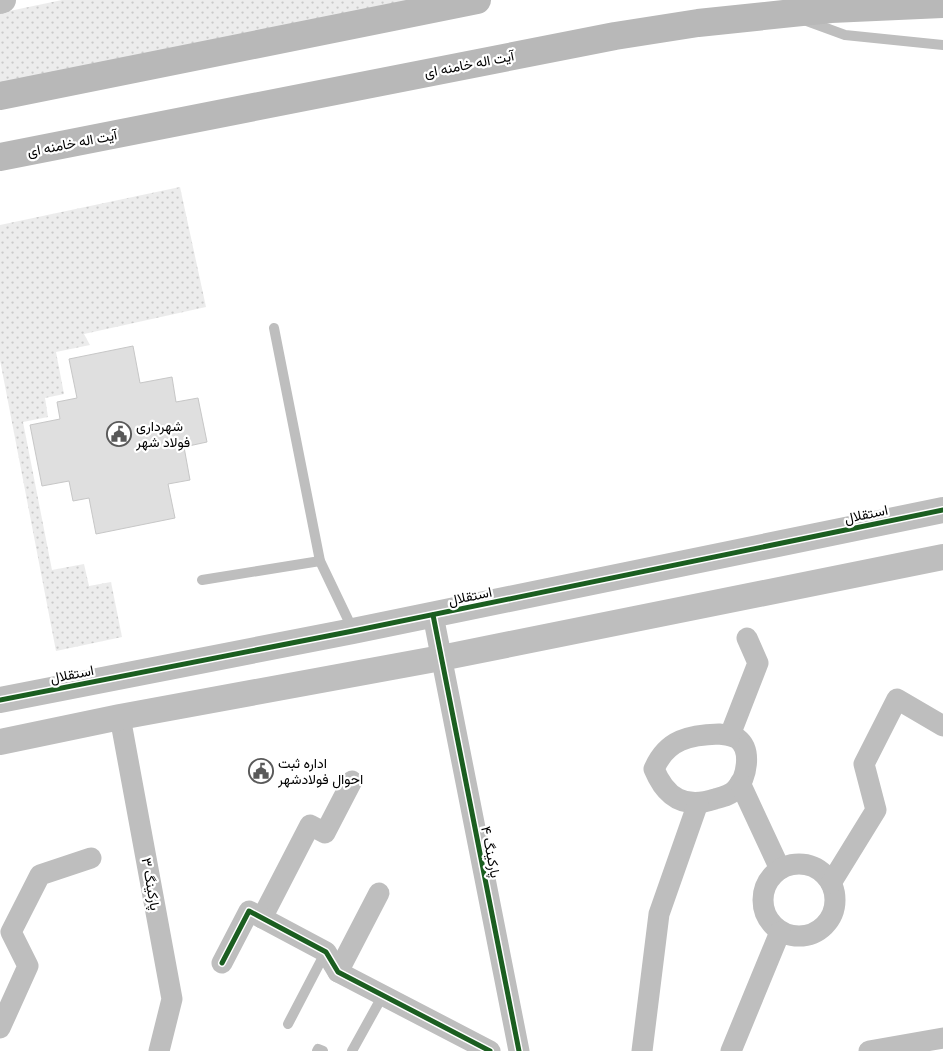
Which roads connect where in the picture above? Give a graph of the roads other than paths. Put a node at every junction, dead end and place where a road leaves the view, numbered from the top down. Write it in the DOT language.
graph roads {
  1 [pos="477,0"];
  2 [pos="943,4"];
  3 [pos="784,14"];
  4 [pos="943,45"];
  5 [pos="0,96"];
  6 [pos="0,157"];
  7 [pos="274,328"];
  8 [pos="943,510"];
  9 [pos="943,557"];
  10 [pos="320,561"];
  11 [pos="202,580"];
  12 [pos="433,615"];
  13 [pos="353,631"];
  14 [pos="747,638"];
  15 [pos="441,658"];
  16 [pos="0,700"];
  17 [pos="120,717"];
  18 [pos="943,726"];
  19 [pos="730,735"];
  20 [pos="0,742"];
  21 [pos="352,781"];
  22 [pos="740,783"];
  23 [pos="698,804"];
  24 [pos="92,858"];
  25 [pos="780,869"];
  26 [pos="831,883"];
  27 [pos="378,893"];
  28 [pos="262,918"];
  29 [pos="780,932"];
  30 [pos="326,952"];
  31 [pos="222,962"];
  32 [pos="338,972"];
  33 [pos="384,995"];
  34 [pos="288,1024"];
  35 [pos="0,1028"];
  36 [pos="942,1034"];
  37 [pos="159,1051"];
  38 [pos="317,1051"];
  39 [pos="323,1051"];
  40 [pos="352,1051"];
  41 [pos="490,1051"];
  42 [pos="519,1051"];
  43 [pos="642,1051"];
  44 [pos="731,1051"];
  45 [pos="869,1051"];
  1 -- 5 [label="main road"];
  2 -- 3 [label="main road, آیت اله خامنه ای"];
  3 -- 4 [label="lane"];
  3 -- 6 [label="main road, آیت اله خامنه ای"];
  7 -- 10 [label="lane"];
  8 -- 12 [label="street, استقلال"];
  9 -- 15 [label="street"];
  10 -- 11 [label="lane"];
  10 -- 13 [label="lane"];
  12 -- 13 [label="street, استقلال"];
  12 -- 15 [label="street, پارکینگ ۴"];
  13 -- 16 [label="street, استقلال"];
  14 -- 19 [label="street"];
  15 -- 17 [label="street"];
  15 -- 42 [label="street, پارکینگ ۴"];
  17 -- 20 [label="street"];
  17 -- 37 [label="street, پارکینگ ۳"];
  18 -- 26 [label="street"];
  19 -- 22 [label="street"];
  19 -- 23 [label="street"];
  21 -- 28 [label="street"];
  22 -- 23 [label="street"];
  22 -- 25 [label="street"];
  23 -- 43 [label="street"];
  24 -- 35 [label="street"];
  25 -- 26 [label="street"];
  25 -- 29 [label="street"];
  26 -- 29 [label="street"];
  27 -- 32 [label="street"];
  28 -- 30 [label="street"];
  28 -- 31 [label="street"];
  29 -- 44 [label="street"];
  30 -- 32 [label="street"];
  30 -- 34 [label="lane"];
  32 -- 33 [label="street"];
  33 -- 40 [label="lane"];
  33 -- 41 [label="street"];
  36 -- 45 [label="street"];
  38 -- 39 [label="lane"];
}
